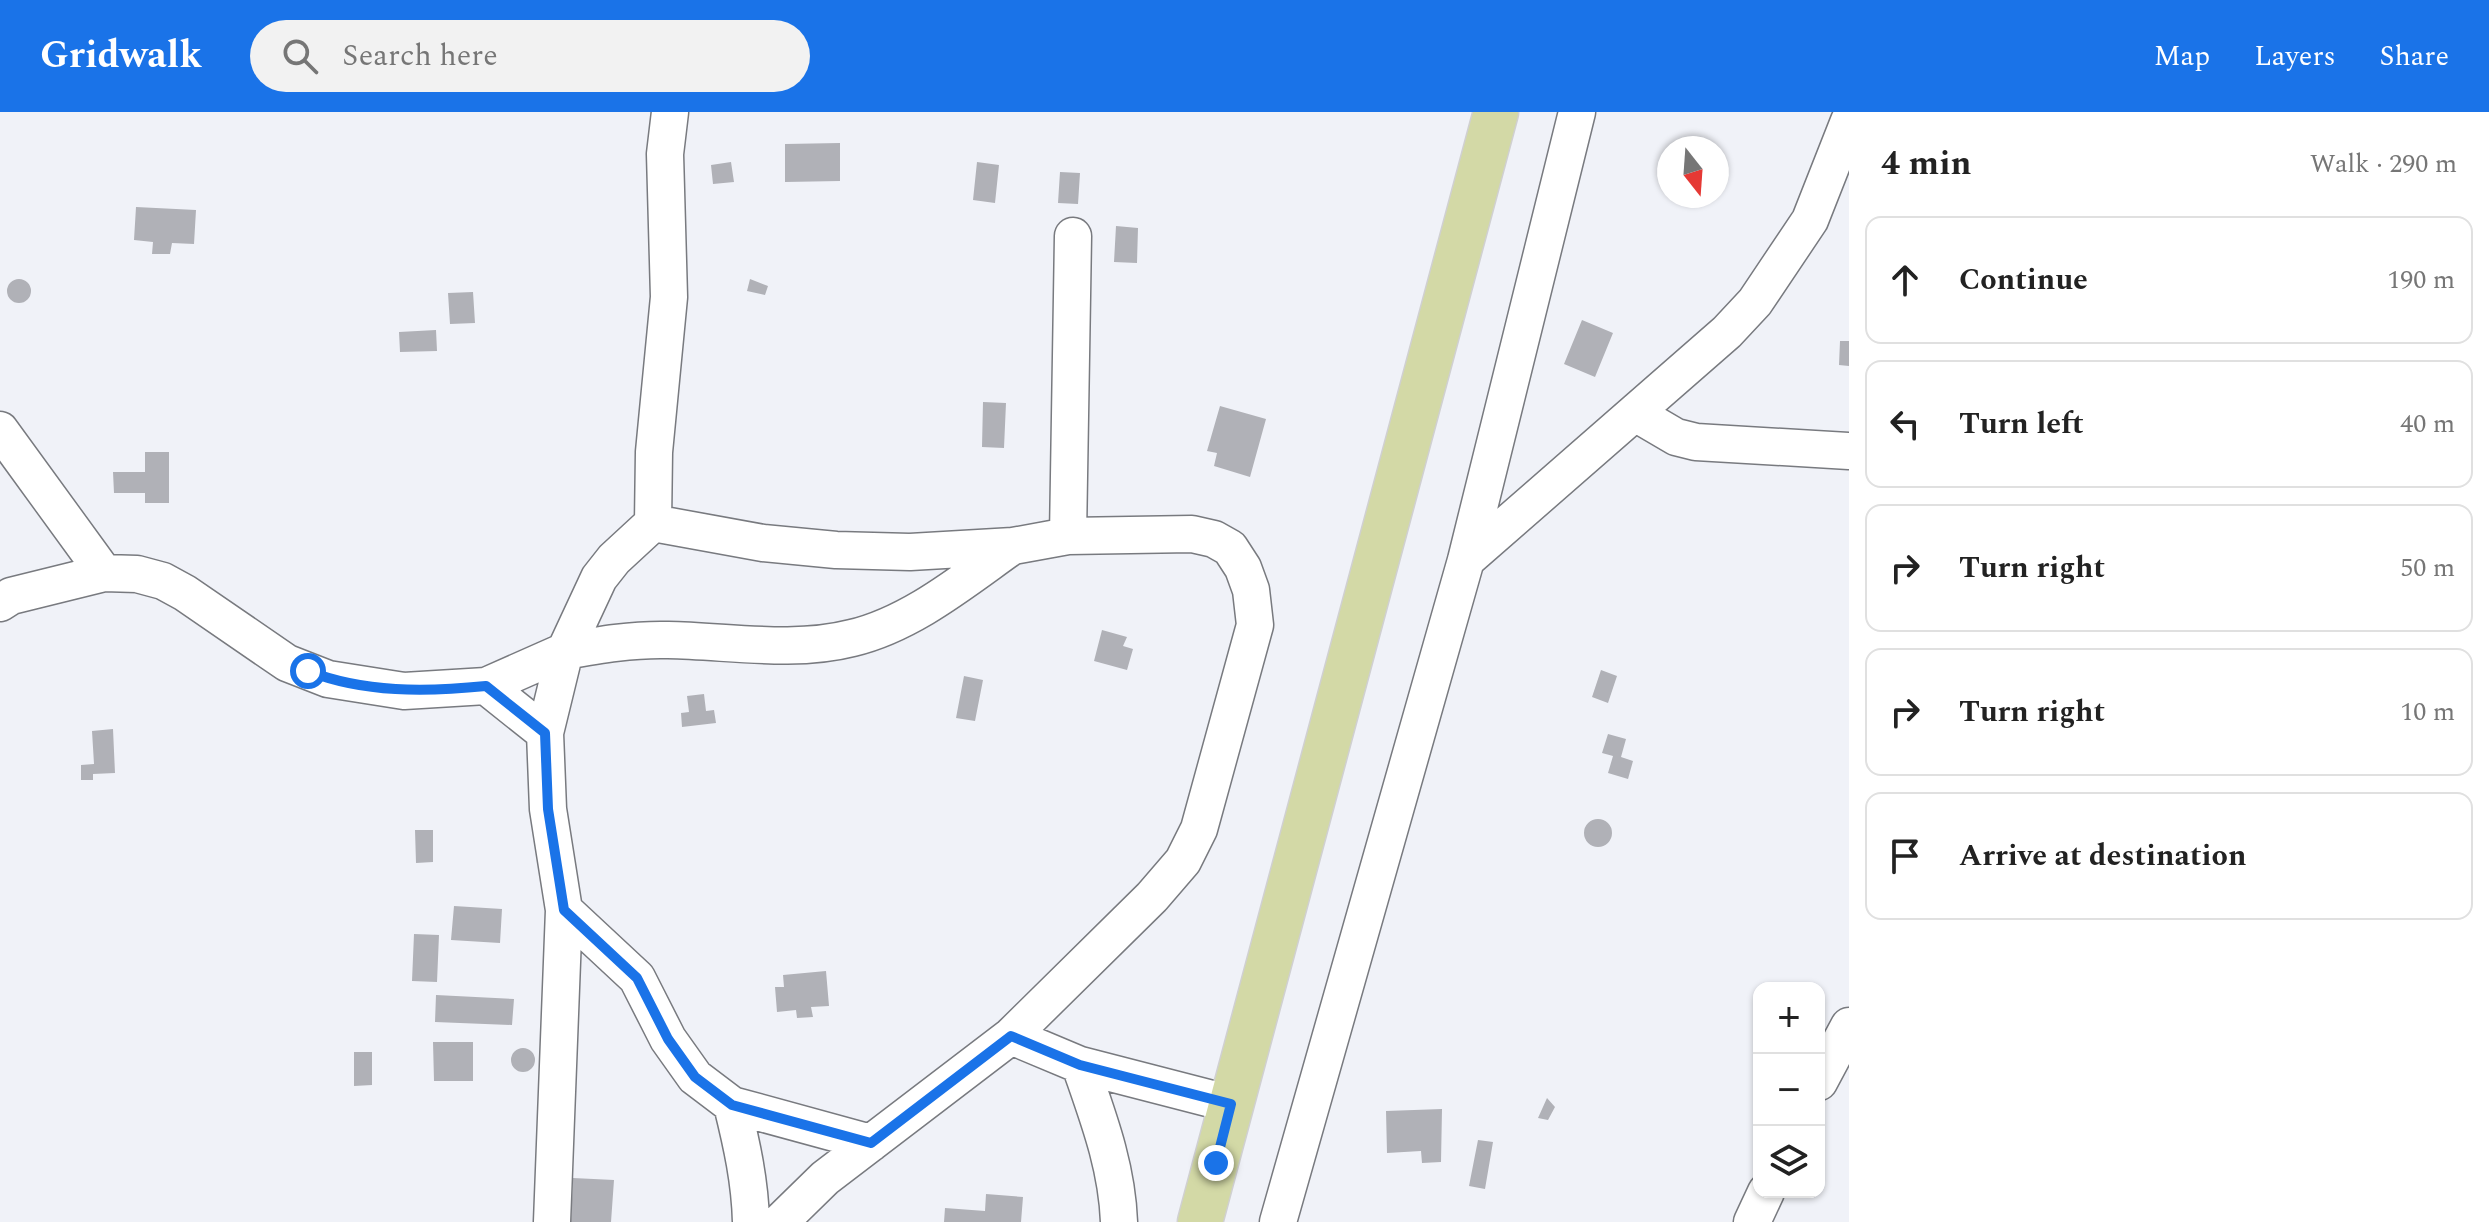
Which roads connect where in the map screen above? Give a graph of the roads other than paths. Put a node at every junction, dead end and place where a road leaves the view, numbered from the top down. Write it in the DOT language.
graph roads {
  1 [pos="670,112"];
  2 [pos="1496,112"];
  3 [pos="1577,112"];
  4 [pos="1849,121"];
  5 [pos="1073,236"];
  6 [pos="1635,413"];
  7 [pos="0,430"];
  8 [pos="1849,451"];
  9 [pos="653,523"];
  10 [pos="1068,536"];
  11 [pos="1013,546"];
  12 [pos="1466,560"];
  13 [pos="104,573"];
  14 [pos="0,603"];
  15 [pos="565,651"];
  16 [pos="486,686"];
  17 [pos="545,733"];
  18 [pos="564,910"];
  19 [pos="1849,1026"];
  20 [pos="1011,1036"];
  21 [pos="1080,1065"];
  22 [pos="1825,1071"];
  23 [pos="1231,1104"];
  24 [pos="732,1105"];
  25 [pos="871,1143"];
  26 [pos="1763,1198"];
  27 [pos="552,1222"];
  28 [pos="751,1222"];
  29 [pos="780,1222"];
  30 [pos="1119,1222"];
  31 [pos="1200,1222"];
  32 [pos="1278,1222"];
  33 [pos="1752,1222"];
  1 -- 9 [label="street"];
  2 -- 23 [label="main road"];
  3 -- 12 [label="street"];
  4 -- 6 [label="street"];
  5 -- 10 [label="street"];
  6 -- 8 [label="street"];
  6 -- 12 [label="street"];
  7 -- 13 [label="street"];
  9 -- 11 [label="street"];
  9 -- 15 [label="street"];
  10 -- 11 [label="street"];
  10 -- 20 [label="street"];
  11 -- 15 [label="street"];
  12 -- 32 [label="street"];
  13 -- 14 [label="street"];
  13 -- 16 [label="street"];
  15 -- 16 [label="street"];
  15 -- 17 [label="street"];
  16 -- 17 [label="street"];
  17 -- 18 [label="street"];
  18 -- 24 [label="street"];
  18 -- 27 [label="street"];
  19 -- 22 [label="street"];
  20 -- 21 [label="street"];
  20 -- 25 [label="street"];
  21 -- 23 [label="street"];
  21 -- 30 [label="street"];
  23 -- 31 [label="main road"];
  24 -- 25 [label="street"];
  24 -- 28 [label="street"];
  25 -- 29 [label="street"];
  26 -- 33 [label="street"];
}
